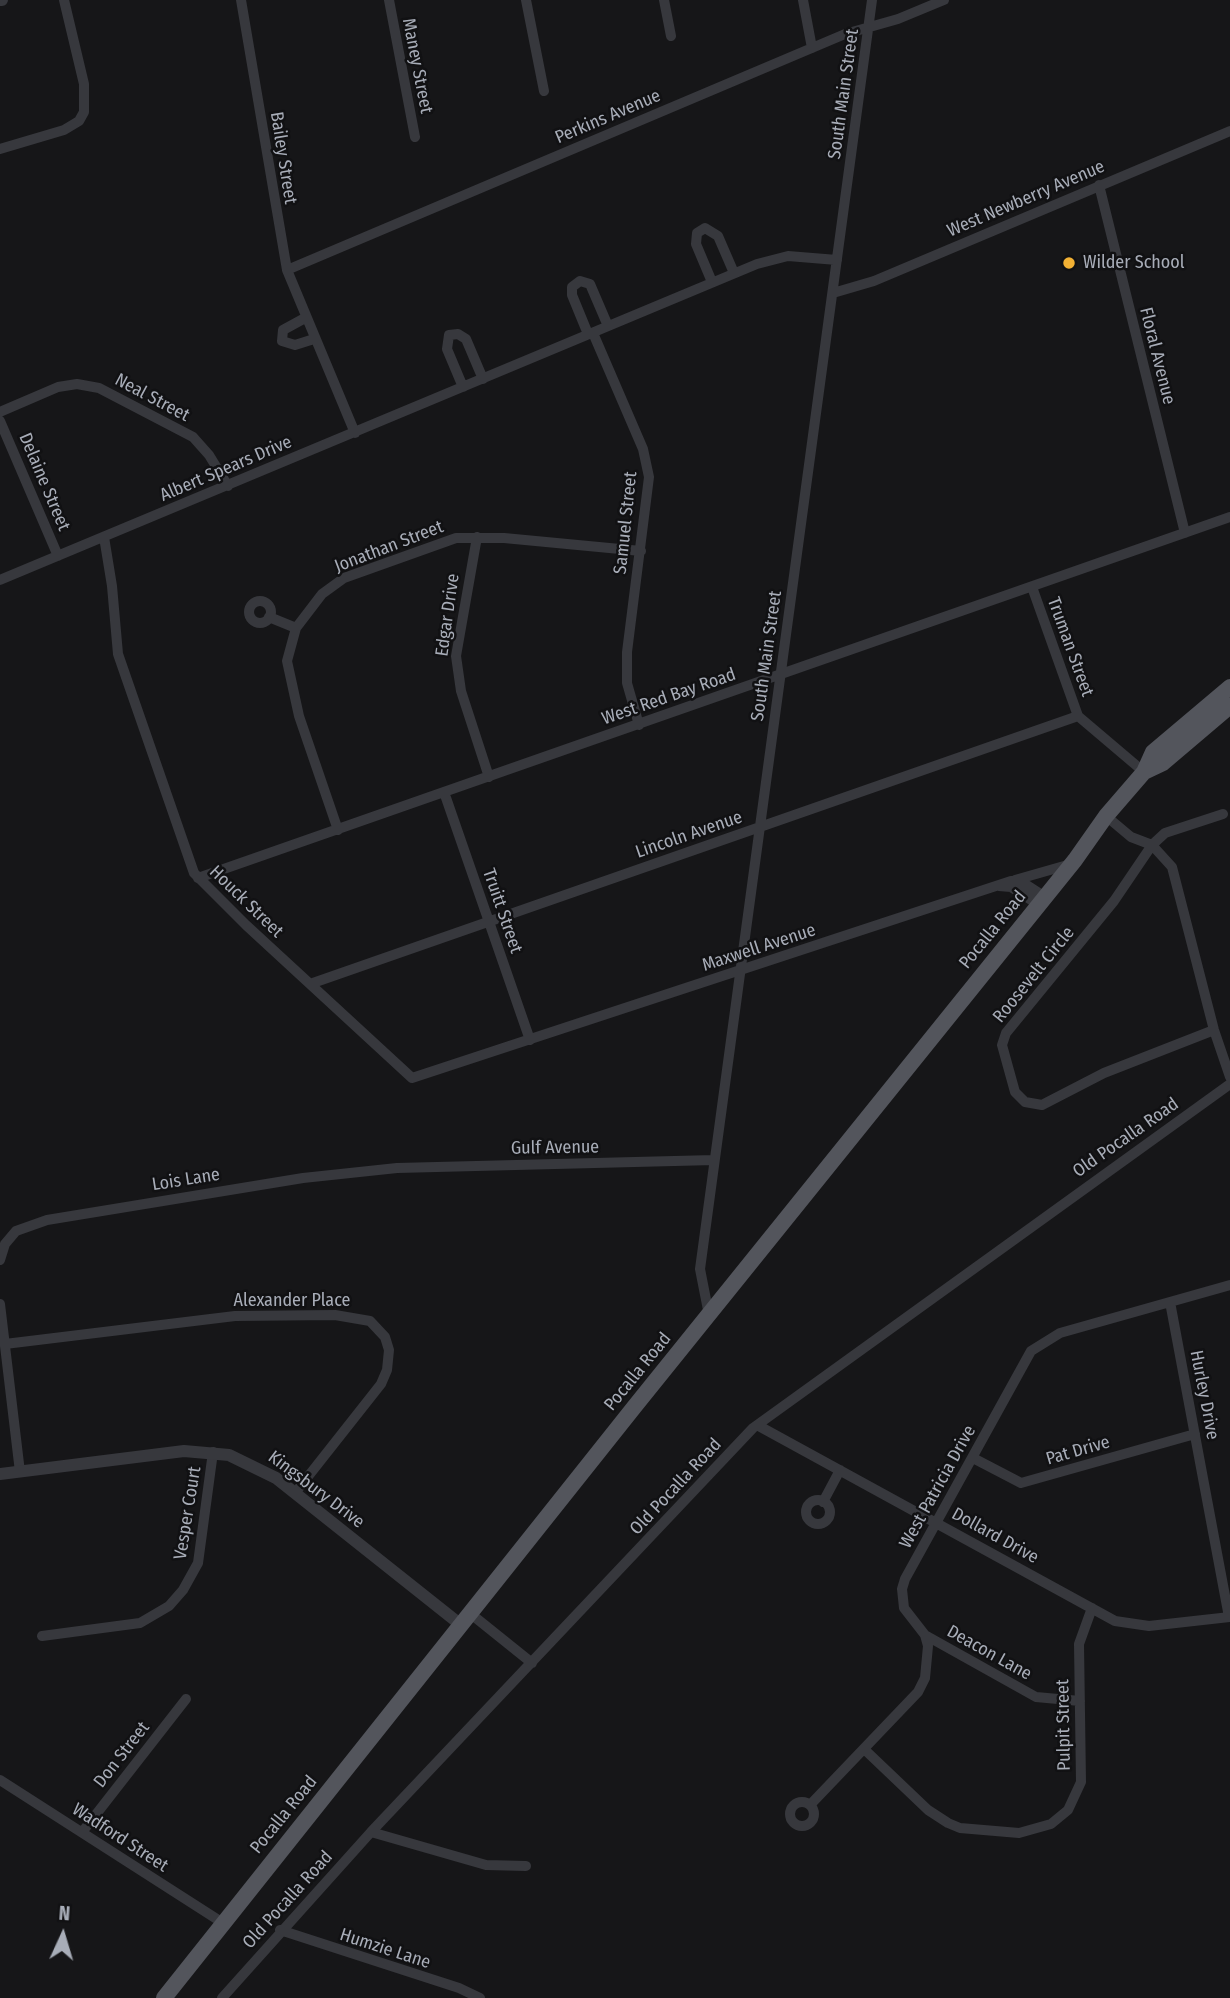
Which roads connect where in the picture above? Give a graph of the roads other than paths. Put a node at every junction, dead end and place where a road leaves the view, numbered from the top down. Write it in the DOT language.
graph roads {
  1 [pos="64,0"];
  2 [pos="241,0"];
  3 [pos="389,0"];
  4 [pos="526,0"];
  5 [pos="664,0"];
  6 [pos="803,0"];
  7 [pos="872,0"];
  8 [pos="944,0"];
  9 [pos="869,27"];
  10 [pos="671,36"];
  11 [pos="812,48"];
  12 [pos="544,91"];
  13 [pos="1230,131"];
  14 [pos="415,138"];
  15 [pos="0,149"];
  16 [pos="1100,185"];
  17 [pos="837,260"];
  18 [pos="287,270"];
  19 [pos="734,273"];
  20 [pos="712,282"];
  21 [pos="833,293"];
  22 [pos="305,318"];
  23 [pos="608,326"];
  24 [pos="591,334"];
  25 [pos="314,339"];
  26 [pos="483,379"];
  27 [pos="463,387"];
  28 [pos="0,412"];
  29 [pos="0,421"];
  30 [pos="355,433"];
  31 [pos="228,486"];
  32 [pos="1230,517"];
  33 [pos="1185,533"];
  34 [pos="104,537"];
  35 [pos="477,537"];
  36 [pos="641,551"];
  37 [pos="58,556"];
  38 [pos="0,580"];
  39 [pos="1032,587"];
  40 [pos="269,617"];
  41 [pos="296,628"];
  42 [pos="780,676"];
  43 [pos="1230,687"];
  44 [pos="1230,706"];
  45 [pos="1078,716"];
  46 [pos="639,725"];
  47 [pos="1144,772"];
  48 [pos="489,776"];
  49 [pos="444,792"];
  50 [pos="1223,814"];
  51 [pos="1106,816"];
  52 [pos="760,827"];
  53 [pos="338,830"];
  54 [pos="1152,845"];
  55 [pos="1072,864"];
  56 [pos="198,878"];
  57 [pos="1011,881"];
  58 [pos="999,886"];
  59 [pos="1042,901"];
  60 [pos="489,921"];
  61 [pos="740,971"];
  62 [pos="310,984"];
  63 [pos="1214,1030"];
  64 [pos="530,1040"];
  65 [pos="1230,1077"];
  66 [pos="1230,1084"];
  67 [pos="714,1160"];
  68 [pos="397,1168"];
  69 [pos="0,1260"];
  70 [pos="1230,1284"];
  71 [pos="1170,1302"];
  72 [pos="0,1304"];
  73 [pos="709,1316"];
  74 [pos="5,1344"];
  75 [pos="757,1425"];
  76 [pos="1195,1434"];
  77 [pos="214,1452"];
  78 [pos="972,1458"];
  79 [pos="840,1470"];
  80 [pos="20,1472"];
  81 [pos="0,1474"];
  82 [pos="295,1493"];
  83 [pos="823,1502"];
  84 [pos="937,1523"];
  85 [pos="1092,1608"];
  86 [pos="1229,1617"];
  87 [pos="466,1619"];
  88 [pos="925,1635"];
  89 [pos="42,1636"];
  90 [pos="532,1663"];
  91 [pos="186,1699"];
  92 [pos="1080,1701"];
  93 [pos="864,1749"];
  94 [pos="0,1780"];
  95 [pos="810,1805"];
  96 [pos="82,1831"];
  97 [pos="372,1832"];
  98 [pos="526,1866"];
  99 [pos="223,1923"];
  100 [pos="281,1930"];
  101 [pos="163,1998"];
  102 [pos="222,1998"];
  103 [pos="480,1998"];
  1 -- 15 [label="street"];
  2 -- 18 [label="street, Bailey Street"];
  3 -- 14 [label="street, Maney Street"];
  4 -- 12 [label="street"];
  5 -- 10 [label="street"];
  6 -- 11 [label="street"];
  7 -- 9 [label="street, South Main Street"];
  8 -- 9 [label="street, Perkins Avenue"];
  9 -- 11 [label="street, Perkins Avenue"];
  9 -- 17 [label="street, South Main Street"];
  11 -- 18 [label="street, Perkins Avenue"];
  13 -- 16 [label="street, West Newberry Avenue"];
  16 -- 21 [label="street, West Newberry Avenue"];
  16 -- 33 [label="street, Floral Avenue"];
  17 -- 19 [label="street, Albert Spears Drive"];
  17 -- 21 [label="street, South Main Street"];
  18 -- 22 [label="street, Bailey Street"];
  19 -- 20 [label="street, Albert Spears Drive"];
  19 -- 20 [label="street"];
  20 -- 23 [label="street, Albert Spears Drive"];
  21 -- 42 [label="street, South Main Street"];
  22 -- 25 [label="street, Bailey Street"];
  22 -- 25 [label="street"];
  23 -- 24 [label="street, Albert Spears Drive"];
  23 -- 24 [label="street"];
  24 -- 26 [label="street, Albert Spears Drive"];
  24 -- 36 [label="street, Samuel Street"];
  25 -- 30 [label="street, Bailey Street"];
  26 -- 27 [label="street, Albert Spears Drive"];
  26 -- 27 [label="street"];
  27 -- 30 [label="street, Albert Spears Drive"];
  28 -- 31 [label="street, Neal Street"];
  29 -- 37 [label="street, Delaine Street"];
  30 -- 31 [label="street, Albert Spears Drive"];
  31 -- 34 [label="street, Albert Spears Drive"];
  32 -- 33 [label="street, West Red Bay Road"];
  33 -- 39 [label="street, West Red Bay Road"];
  34 -- 37 [label="street, Albert Spears Drive"];
  34 -- 56 [label="street, Houck Street"];
  35 -- 36 [label="street, Jonathan Street"];
  35 -- 41 [label="street, Jonathan Street"];
  35 -- 48 [label="street, Edgar Drive"];
  36 -- 46 [label="street, Samuel Street"];
  37 -- 38 [label="street, Albert Spears Drive"];
  39 -- 42 [label="street, West Red Bay Road"];
  39 -- 45 [label="street, Truman Street"];
  40 -- 41 [label="street"];
  41 -- 53 [label="street, Jonathan Street"];
  42 -- 46 [label="street, West Red Bay Road"];
  42 -- 52 [label="street, South Main Street"];
  43 -- 47 [label="main road, Pocalla Road"];
  44 -- 47 [label="main road, Pocalla Road"];
  45 -- 47 [label="street, Truman Street"];
  45 -- 52 [label="street, Lincoln Avenue"];
  46 -- 48 [label="street, West Red Bay Road"];
  47 -- 51 [label="main road, Pocalla Road"];
  48 -- 49 [label="street, West Red Bay Road"];
  49 -- 53 [label="street, West Red Bay Road"];
  49 -- 60 [label="street, Truitt Street"];
  50 -- 54 [label="street"];
  51 -- 54 [label="street"];
  51 -- 55 [label="main road, Pocalla Road"];
  52 -- 60 [label="street, Lincoln Avenue"];
  52 -- 61 [label="street, South Main Street"];
  53 -- 56 [label="street, West Red Bay Road"];
  54 -- 63 [label="street"];
  54 -- 63 [label="street, Roosevelt Circle"];
  55 -- 57 [label="street, Maxwell Avenue"];
  55 -- 59 [label="main road, Pocalla Road"];
  56 -- 62 [label="street, Houck Street"];
  57 -- 58 [label="street, Maxwell Avenue"];
  57 -- 59 [label="street"];
  58 -- 59 [label="street"];
  58 -- 61 [label="street, Maxwell Avenue"];
  59 -- 73 [label="main road, Pocalla Road"];
  60 -- 62 [label="street, Lincoln Avenue"];
  60 -- 64 [label="street, Truitt Street"];
  61 -- 64 [label="street, Maxwell Avenue"];
  61 -- 67 [label="street, South Main Street"];
  62 -- 64 [label="street, Houck Street"];
  63 -- 65 [label="street"];
  66 -- 75 [label="street, Old Pocalla Road"];
  67 -- 68 [label="street, Gulf Avenue"];
  67 -- 73 [label="street, South Main Street"];
  68 -- 69 [label="street, Lois Lane"];
  70 -- 71 [label="street, West Patricia Drive"];
  71 -- 76 [label="street, Hurley Drive"];
  71 -- 78 [label="street, West Patricia Drive"];
  72 -- 74 [label="street"];
  73 -- 87 [label="main road, Pocalla Road"];
  74 -- 80 [label="street"];
  74 -- 82 [label="street, Alexander Place"];
  75 -- 79 [label="street, Dollard Drive"];
  75 -- 90 [label="street, Old Pocalla Road"];
  76 -- 78 [label="street, Pat Drive"];
  76 -- 86 [label="street, Hurley Drive"];
  77 -- 80 [label="street, Kingsbury Drive"];
  77 -- 82 [label="street, Kingsbury Drive"];
  77 -- 89 [label="street, Vesper Court"];
  78 -- 84 [label="street, West Patricia Drive"];
  79 -- 83 [label="street"];
  79 -- 84 [label="street, Dollard Drive"];
  80 -- 81 [label="street, Kingsbury Drive"];
  82 -- 87 [label="street, Kingsbury Drive"];
  84 -- 85 [label="street, Dollard Drive"];
  84 -- 88 [label="street, West Patricia Drive"];
  85 -- 86 [label="street, Dollard Drive"];
  85 -- 92 [label="street, Pulpit Street"];
  87 -- 90 [label="street"];
  87 -- 99 [label="main road, Pocalla Road"];
  88 -- 92 [label="street, Deacon Lane"];
  88 -- 93 [label="street"];
  90 -- 97 [label="street, Old Pocalla Road"];
  91 -- 96 [label="street, Don Street"];
  92 -- 93 [label="street, Pulpit Street"];
  93 -- 95 [label="street"];
  94 -- 96 [label="street, Wadford Street"];
  96 -- 99 [label="street, Wadford Street"];
  97 -- 98 [label="street"];
  97 -- 100 [label="street, Old Pocalla Road"];
  99 -- 101 [label="main road, Pocalla Road"];
  100 -- 102 [label="street, Old Pocalla Road"];
  100 -- 103 [label="street, Humzie Lane"];
}
